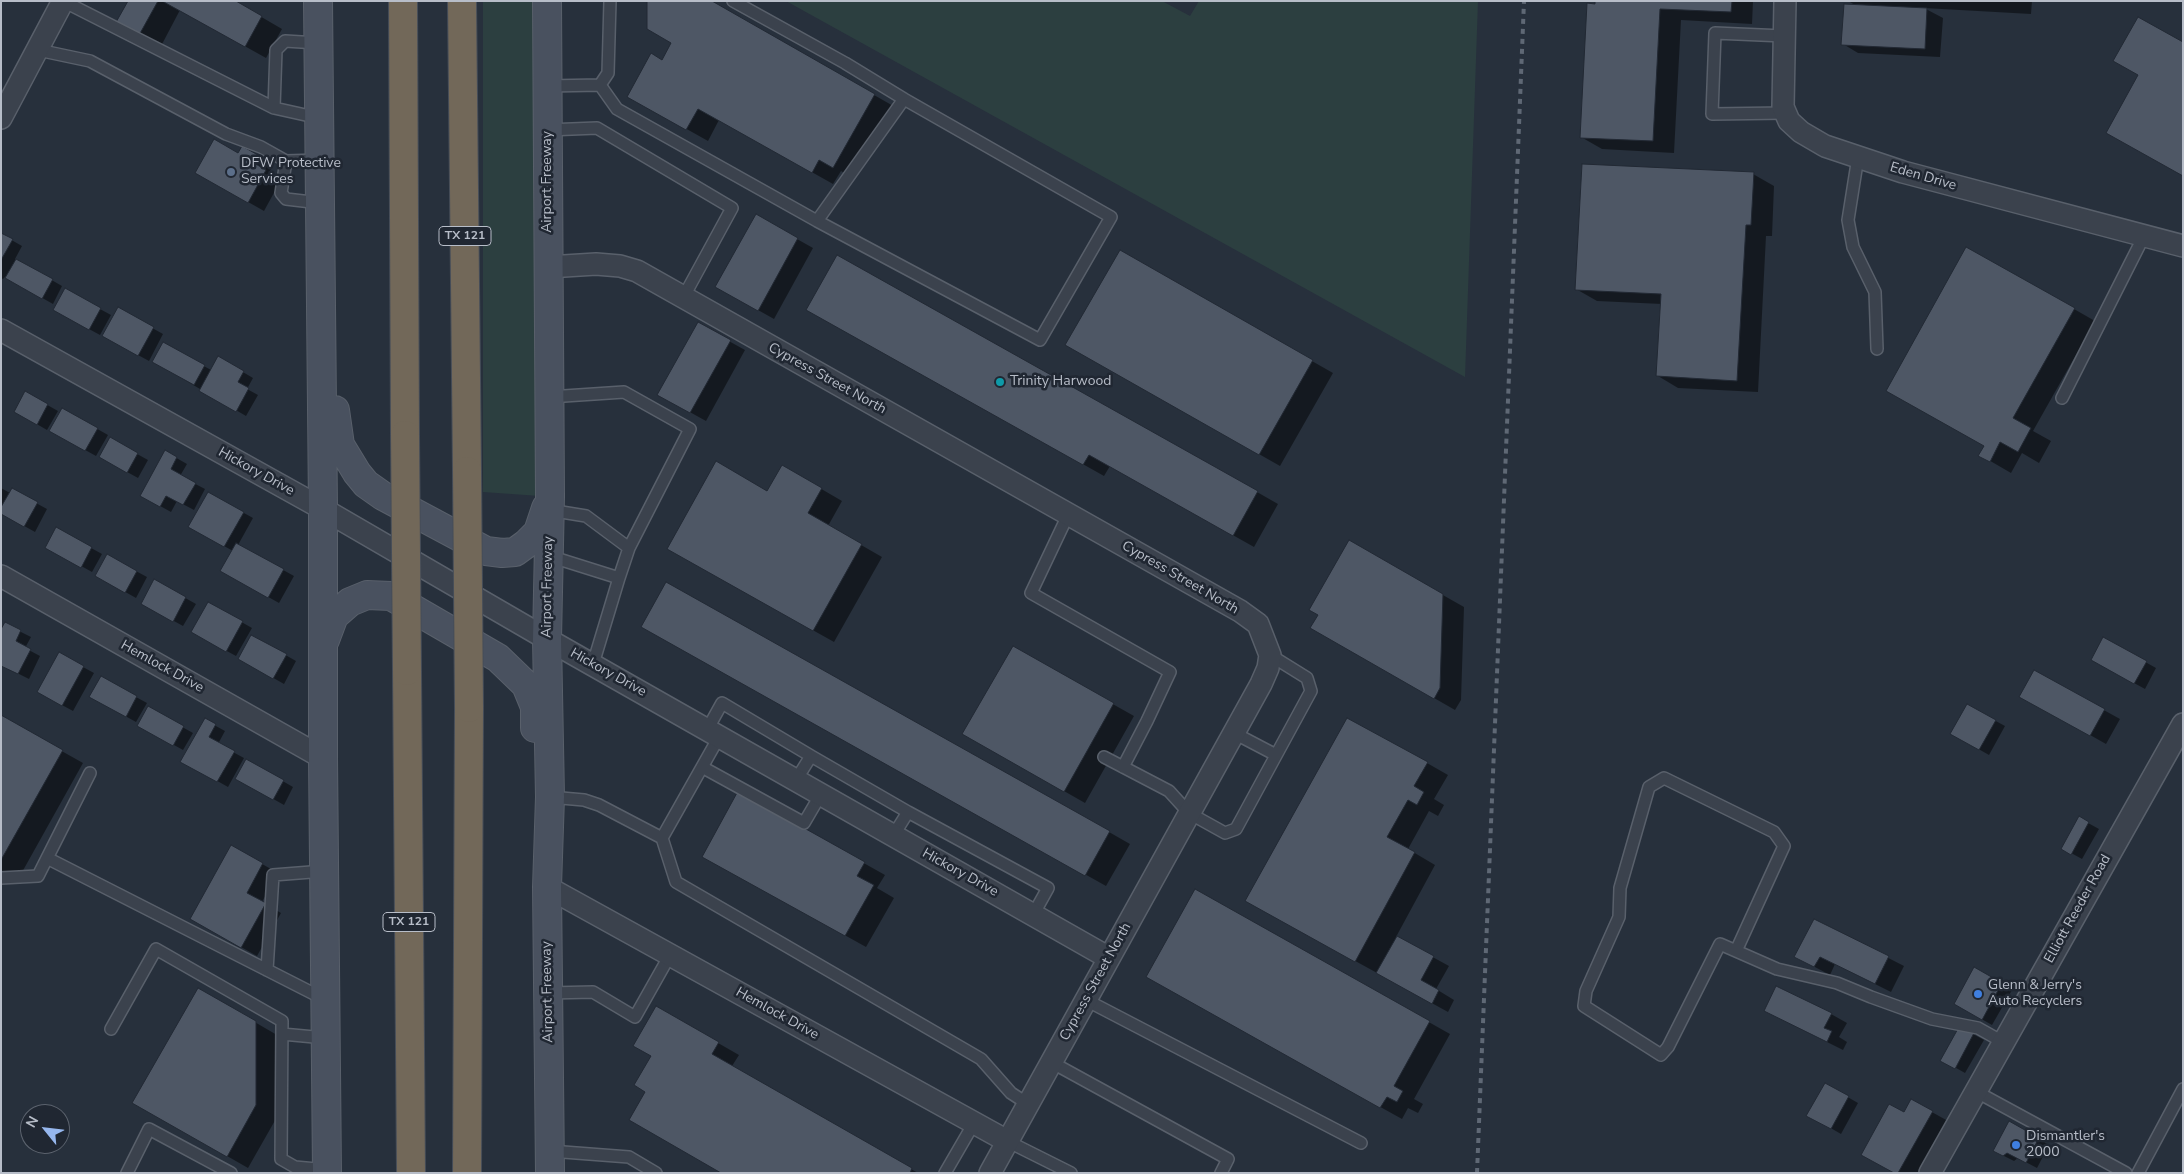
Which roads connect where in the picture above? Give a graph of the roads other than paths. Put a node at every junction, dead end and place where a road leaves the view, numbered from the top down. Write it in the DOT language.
graph roads {
  1 [pos="63,1"];
  2 [pos="318,1"];
  3 [pos="402,1"];
  4 [pos="462,1"];
  5 [pos="547,1"];
  6 [pos="610,1"];
  7 [pos="733,1"];
  8 [pos="1785,1"];
  9 [pos="1784,36"];
  10 [pos="318,43"];
  11 [pos="38,50"];
  12 [pos="600,85"];
  13 [pos="547,86"];
  14 [pos="904,99"];
  15 [pos="4,108"];
  16 [pos="274,108"];
  17 [pos="1785,113"];
  18 [pos="319,118"];
  19 [pos="547,130"];
  20 [pos="1858,157"];
  21 [pos="320,160"];
  22 [pos="286,161"];
  23 [pos="320,203"];
  24 [pos="817,221"];
  25 [pos="2144,236"];
  26 [pos="2183,246"];
  27 [pos="548,267"];
  28 [pos="320,282"];
  29 [pos="683,298"];
  30 [pos="1,330"];
  31 [pos="1877,349"];
  32 [pos="549,397"];
  33 [pos="2062,398"];
  34 [pos="549,503"];
  35 [pos="323,509"];
  36 [pos="1068,515"];
  37 [pos="629,548"];
  38 [pos="549,556"];
  39 [pos="1,576"];
  40 [pos="619,578"];
  41 [pos="547,639"];
  42 [pos="322,649"];
  43 [pos="1270,655"];
  44 [pos="593,664"];
  45 [pos="2183,724"];
  46 [pos="713,733"];
  47 [pos="1234,733"];
  48 [pos="1276,755"];
  49 [pos="811,756"];
  50 [pos="1104,757"];
  51 [pos="322,758"];
  52 [pos="702,767"];
  53 [pos="1123,767"];
  54 [pos="90,773"];
  55 [pos="796,780"];
  56 [pos="820,794"];
  57 [pos="550,797"];
  58 [pos="908,812"];
  59 [pos="1189,813"];
  60 [pos="893,836"];
  61 [pos="662,838"];
  62 [pos="47,858"];
  63 [pos="324,871"];
  64 [pos="1,878"];
  65 [pos="547,888"];
  66 [pos="1033,915"];
  67 [pos="1736,950"];
  68 [pos="670,955"];
  69 [pos="1109,958"];
  70 [pos="267,970"];
  71 [pos="548,993"];
  72 [pos="325,999"];
  73 [pos="1086,1000"];
  74 [pos="111,1029"];
  75 [pos="282,1034"];
  76 [pos="325,1038"];
  77 [pos="2003,1042"];
  78 [pos="1052,1062"];
  79 [pos="2183,1090"];
  80 [pos="1975,1091"];
  81 [pos="1028,1104"];
  82 [pos="974,1123"];
  83 [pos="1008,1141"];
  84 [pos="1361,1143"];
  85 [pos="550,1162"];
  86 [pos="328,1172"];
  87 [pos="127,1173"];
  88 [pos="231,1173"];
  89 [pos="411,1173"];
  90 [pos="467,1173"];
  91 [pos="656,1173"];
  92 [pos="945,1173"];
  93 [pos="990,1173"];
  94 [pos="1071,1173"];
  95 [pos="1221,1173"];
  96 [pos="1930,1173"];
  97 [pos="2126,1173"];
  98 [pos="2138,1173"];
  1 -- 11 [label="street"];
  1 -- 16 [label="lane"];
  2 -- 10 [label="main road"];
  3 -- 89 [label="highway, TX 121, bridge"];
  4 -- 90 [label="highway, TX 121, bridge"];
  5 -- 13 [label="main road, Airport Freeway"];
  6 -- 12 [label="lane"];
  7 -- 14 [label="lane"];
  8 -- 9 [label="street"];
  9 -- 17 [label="street"];
  9 -- 17 [label="lane"];
  10 -- 16 [label="lane"];
  10 -- 18 [label="main road"];
  11 -- 15 [label="street"];
  11 -- 22 [label="lane"];
  12 -- 13 [label="lane"];
  12 -- 24 [label="lane"];
  13 -- 19 [label="main road, Airport Freeway"];
  14 -- 24 [label="lane"];
  14 -- 24 [label="lane"];
  16 -- 18 [label="lane"];
  17 -- 20 [label="street, Eden Drive"];
  18 -- 21 [label="main road"];
  19 -- 27 [label="main road, Airport Freeway"];
  19 -- 29 [label="lane"];
  20 -- 25 [label="street, Eden Drive"];
  20 -- 31 [label="lane"];
  21 -- 22 [label="lane"];
  21 -- 23 [label="main road"];
  22 -- 23 [label="lane"];
  23 -- 28 [label="main road"];
  25 -- 26 [label="street, Eden Drive"];
  25 -- 33 [label="lane"];
  27 -- 29 [label="street, Cypress Street North"];
  27 -- 32 [label="main road, Airport Freeway"];
  28 -- 34 [label="main road"];
  28 -- 35 [label="main road"];
  29 -- 36 [label="street, Cypress Street North"];
  30 -- 35 [label="street, Hickory Drive"];
  32 -- 34 [label="main road, Airport Freeway"];
  32 -- 37 [label="lane"];
  34 -- 37 [label="lane"];
  34 -- 38 [label="main road, Airport Freeway"];
  35 -- 41 [label="street, Hickory Drive"];
  35 -- 42 [label="main road"];
  36 -- 43 [label="street, Cypress Street North"];
  36 -- 53 [label="lane"];
  37 -- 40 [label="lane"];
  38 -- 40 [label="lane"];
  38 -- 41 [label="main road, Airport Freeway"];
  39 -- 51 [label="street, Hemlock Drive"];
  40 -- 44 [label="lane"];
  41 -- 44 [label="street, Hickory Drive"];
  41 -- 57 [label="main road, Airport Freeway"];
  42 -- 51 [label="main road"];
  42 -- 57 [label="main road"];
  43 -- 47 [label="street, Cypress Street North"];
  43 -- 48 [label="lane"];
  44 -- 46 [label="street, Hickory Drive"];
  45 -- 77 [label="street, Elliott Reeder Road"];
  46 -- 49 [label="lane"];
  46 -- 52 [label="lane"];
  46 -- 55 [label="street, Hickory Drive"];
  47 -- 48 [label="lane"];
  47 -- 59 [label="street, Cypress Street North"];
  48 -- 59 [label="lane"];
  49 -- 55 [label="lane"];
  49 -- 58 [label="lane"];
  50 -- 53 [label="lane"];
  51 -- 63 [label="main road"];
  52 -- 56 [label="lane"];
  52 -- 61 [label="lane"];
  53 -- 59 [label="lane"];
  54 -- 62 [label="lane"];
  55 -- 56 [label="street, Hickory Drive"];
  56 -- 60 [label="street, Hickory Drive"];
  57 -- 61 [label="lane"];
  57 -- 65 [label="main road, Airport Freeway"];
  58 -- 60 [label="lane"];
  58 -- 66 [label="lane"];
  59 -- 69 [label="street, Cypress Street North"];
  60 -- 66 [label="street, Hickory Drive"];
  61 -- 81 [label="lane"];
  62 -- 64 [label="lane"];
  62 -- 70 [label="lane"];
  63 -- 70 [label="lane"];
  63 -- 72 [label="main road"];
  65 -- 68 [label="street, Hemlock Drive"];
  65 -- 71 [label="main road, Airport Freeway"];
  66 -- 69 [label="street, Hickory Drive"];
  67 -- 67 [label="lane"];
  67 -- 77 [label="lane"];
  68 -- 71 [label="lane"];
  68 -- 82 [label="street, Hemlock Drive"];
  69 -- 73 [label="street, Cypress Street North"];
  70 -- 72 [label="lane"];
  71 -- 85 [label="main road, Airport Freeway"];
  72 -- 76 [label="main road"];
  73 -- 78 [label="street, Cypress Street North"];
  73 -- 84 [label="lane"];
  74 -- 75 [label="lane"];
  75 -- 76 [label="lane"];
  75 -- 86 [label="lane"];
  76 -- 86 [label="main road"];
  77 -- 80 [label="street, Elliott Reeder Road"];
  78 -- 81 [label="street, Cypress Street North"];
  78 -- 95 [label="lane"];
  79 -- 98 [label="lane"];
  80 -- 96 [label="street, Elliott Reeder Road"];
  80 -- 97 [label="lane"];
  81 -- 83 [label="street, Cypress Street North"];
  82 -- 83 [label="street, Hemlock Drive"];
  82 -- 92 [label="lane"];
  83 -- 93 [label="street, Cypress Street North"];
  83 -- 94 [label="lane"];
  85 -- 91 [label="lane"];
  87 -- 88 [label="lane"];
}
